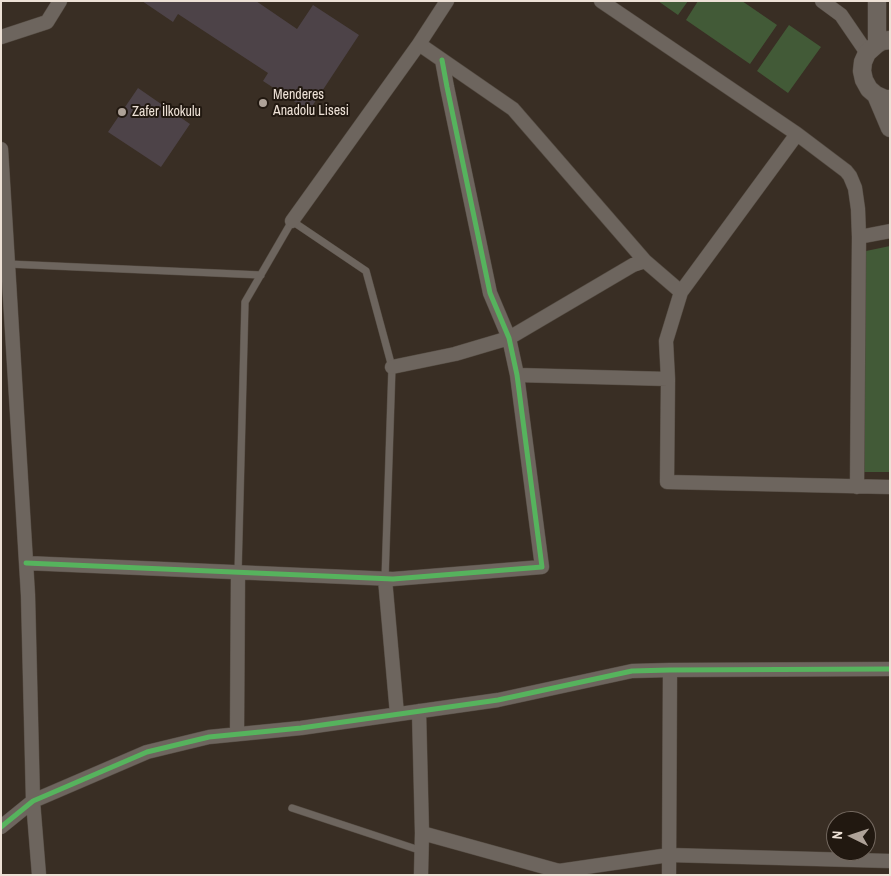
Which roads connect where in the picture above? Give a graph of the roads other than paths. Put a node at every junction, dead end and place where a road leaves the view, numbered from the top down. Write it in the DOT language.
graph roads {
  1 [pos="60,1"];
  2 [pos="447,1"];
  3 [pos="601,1"];
  4 [pos="822,1"];
  5 [pos="877,1"];
  6 [pos="1,37"];
  7 [pos="419,44"];
  8 [pos="878,46"];
  9 [pos="442,60"];
  10 [pos="883,97"];
  11 [pos="890,128"];
  12 [pos="797,134"];
  13 [pos="1,149"];
  14 [pos="292,222"];
  15 [pos="890,231"];
  16 [pos="859,237"];
  17 [pos="646,261"];
  18 [pos="8,264"];
  19 [pos="261,275"];
  20 [pos="680,292"];
  21 [pos="509,338"];
  22 [pos="392,368"];
  23 [pos="517,374"];
  24 [pos="668,379"];
  25 [pos="856,487"];
  26 [pos="890,487"];
  27 [pos="26,563"];
  28 [pos="238,572"];
  29 [pos="385,579"];
  30 [pos="890,668"];
  31 [pos="670,670"];
  32 [pos="419,711"];
  33 [pos="397,714"];
  34 [pos="237,734"];
  35 [pos="33,801"];
  36 [pos="292,808"];
  37 [pos="1,827"];
  38 [pos="422,833"];
  39 [pos="422,850"];
  40 [pos="669,855"];
  41 [pos="890,861"];
  42 [pos="39,875"];
  43 [pos="422,875"];
  44 [pos="669,875"];
  1 -- 6 [label="street"];
  2 -- 7 [label="street"];
  3 -- 12 [label="street"];
  4 -- 8 [label="street"];
  5 -- 8 [label="street"];
  7 -- 9 [label="street"];
  7 -- 14 [label="street"];
  8 -- 10 [label="street"];
  9 -- 17 [label="street"];
  9 -- 21 [label="street"];
  10 -- 11 [label="street"];
  12 -- 16 [label="street"];
  12 -- 20 [label="street"];
  13 -- 18 [label="street"];
  14 -- 19 [label="lane"];
  14 -- 22 [label="lane"];
  15 -- 16 [label="street"];
  16 -- 25 [label="street"];
  17 -- 20 [label="street"];
  17 -- 21 [label="street"];
  18 -- 19 [label="lane"];
  18 -- 27 [label="street"];
  19 -- 28 [label="lane"];
  20 -- 24 [label="street"];
  21 -- 22 [label="street"];
  21 -- 23 [label="street"];
  22 -- 29 [label="lane"];
  23 -- 24 [label="street"];
  23 -- 29 [label="street"];
  24 -- 25 [label="street"];
  25 -- 26 [label="street"];
  27 -- 28 [label="street"];
  27 -- 35 [label="street"];
  28 -- 29 [label="street"];
  28 -- 34 [label="street"];
  29 -- 33 [label="street"];
  30 -- 31 [label="street"];
  31 -- 32 [label="street"];
  31 -- 40 [label="street"];
  32 -- 33 [label="street"];
  32 -- 38 [label="street"];
  33 -- 34 [label="street"];
  34 -- 35 [label="street"];
  35 -- 37 [label="street"];
  35 -- 42 [label="street"];
  36 -- 39 [label="lane"];
  38 -- 39 [label="street"];
  38 -- 40 [label="street"];
  39 -- 43 [label="street"];
  40 -- 41 [label="street"];
  40 -- 44 [label="street"];
}
